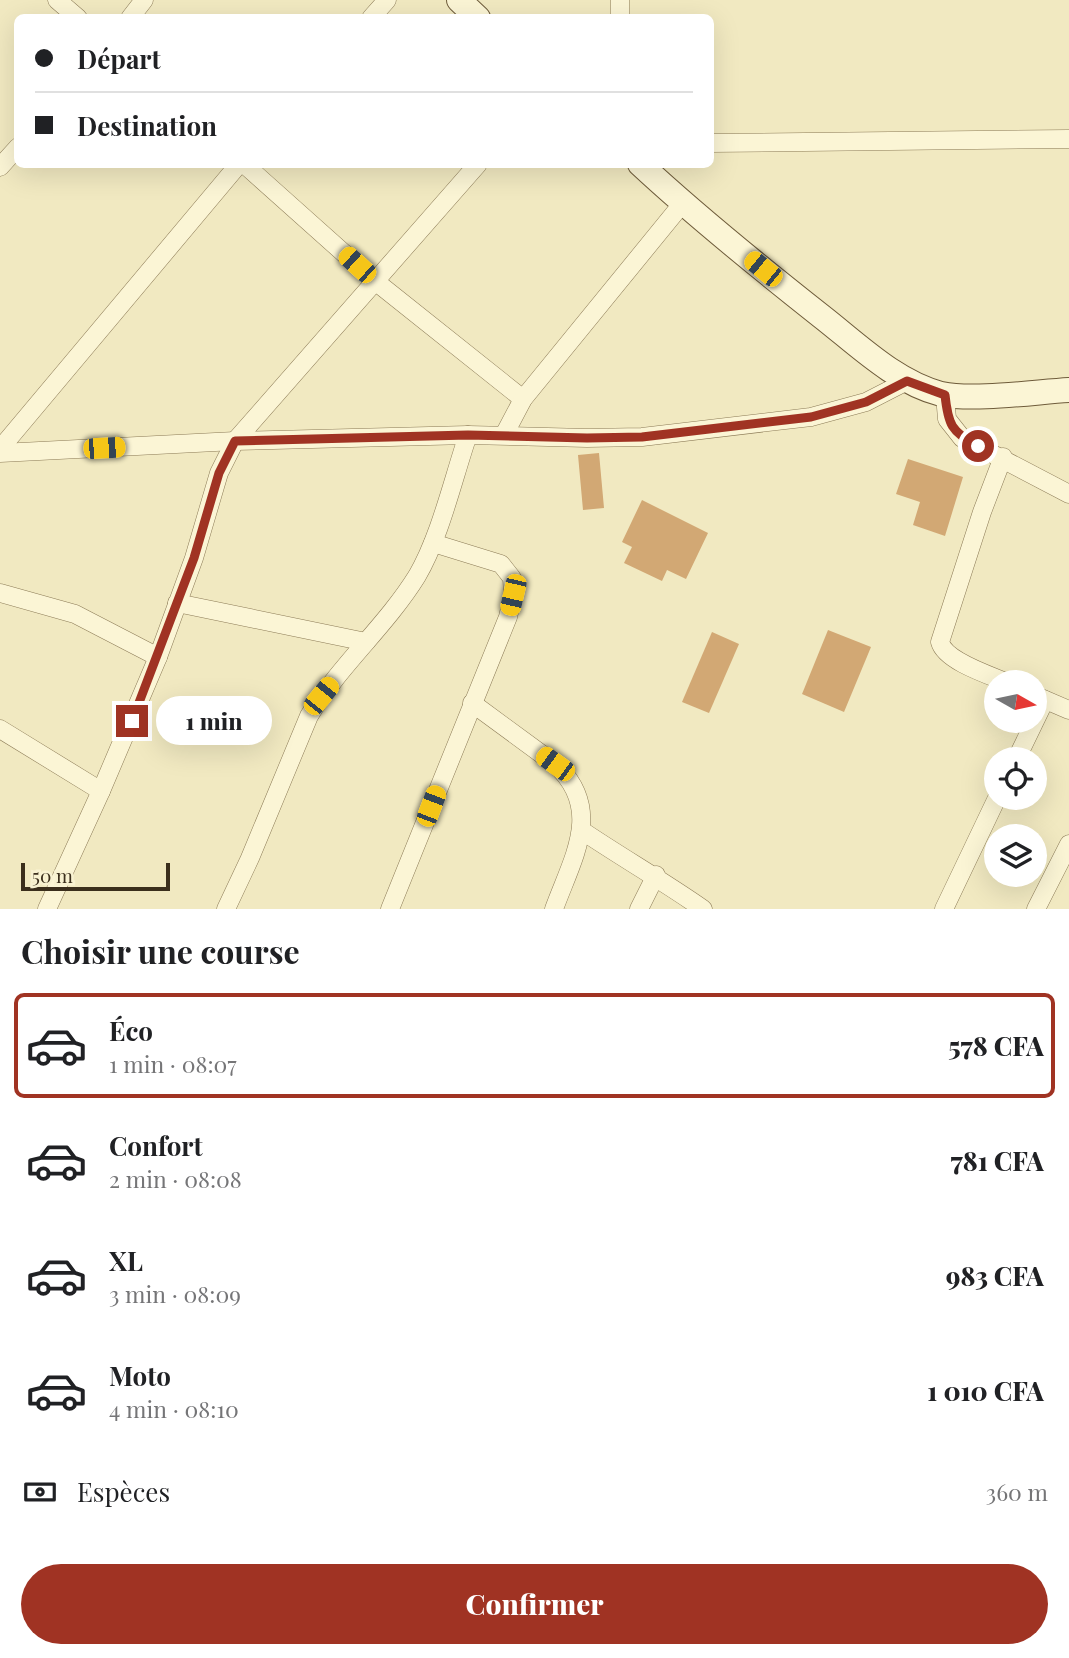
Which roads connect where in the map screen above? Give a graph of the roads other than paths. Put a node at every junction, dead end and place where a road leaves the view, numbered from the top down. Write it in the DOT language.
graph roads {
  1 [pos="57,0"];
  2 [pos="144,0"];
  3 [pos="387,0"];
  4 [pos="459,0"];
  5 [pos="73,14"];
  6 [pos="133,14"];
  7 [pos="375,14"];
  8 [pos="474,14"];
  9 [pos="1069,139"];
  10 [pos="714,142"];
  11 [pos="14,152"];
  12 [pos="0,167"];
  13 [pos="236,168"];
  14 [pos="248,168"];
  15 [pos="474,168"];
  16 [pos="644,168"];
  17 [pos="682,204"];
  18 [pos="375,281"];
  19 [pos="907,381"];
  20 [pos="1069,390"];
  21 [pos="945,395"];
  22 [pos="523,399"];
  23 [pos="468,435"];
  24 [pos="504,435"];
  25 [pos="235,441"];
  26 [pos="0,451"];
  27 [pos="1003,457"];
  28 [pos="1069,494"];
  29 [pos="433,543"];
  30 [pos="0,593"];
  31 [pos="177,603"];
  32 [pos="366,642"];
  33 [pos="158,657"];
  34 [pos="984,673"];
  35 [pos="1047,700"];
  36 [pos="472,703"];
  37 [pos="1069,710"];
  38 [pos="0,729"];
  39 [pos="101,791"];
  40 [pos="991,810"];
  41 [pos="581,830"];
  42 [pos="1069,844"];
  43 [pos="656,876"];
  44 [pos="47,909"];
  45 [pos="226,909"];
  46 [pos="390,909"];
  47 [pos="554,909"];
  48 [pos="639,909"];
  49 [pos="704,909"];
  50 [pos="944,909"];
  51 [pos="1036,909"];
  1 -- 5 [label="street"];
  2 -- 6 [label="street"];
  3 -- 7 [label="street"];
  4 -- 8 [label="street"];
  9 -- 10 [label="street"];
  11 -- 12 [label="street"];
  13 -- 26 [label="street"];
  14 -- 18 [label="street"];
  15 -- 18 [label="street"];
  16 -- 17 [label="street"];
  17 -- 19 [label="street"];
  17 -- 22 [label="street"];
  18 -- 22 [label="street"];
  18 -- 25 [label="street"];
  19 -- 21 [label="street"];
  19 -- 24 [label="street"];
  20 -- 21 [label="street"];
  21 -- 27 [label="street"];
  22 -- 24 [label="street"];
  23 -- 24 [label="street"];
  23 -- 25 [label="street"];
  23 -- 29 [label="street"];
  25 -- 26 [label="street"];
  25 -- 31 [label="street"];
  27 -- 28 [label="street"];
  27 -- 34 [label="street"];
  29 -- 32 [label="street"];
  29 -- 36 [label="street"];
  30 -- 33 [label="street"];
  31 -- 32 [label="street"];
  31 -- 33 [label="street"];
  32 -- 45 [label="street"];
  33 -- 39 [label="street"];
  35 -- 37 [label="street"];
  36 -- 41 [label="street"];
  36 -- 46 [label="street"];
  38 -- 39 [label="street"];
  39 -- 44 [label="street"];
  40 -- 50 [label="street"];
  41 -- 43 [label="street"];
  41 -- 47 [label="street"];
  42 -- 51 [label="street"];
  43 -- 48 [label="street"];
  43 -- 49 [label="street"];
}
